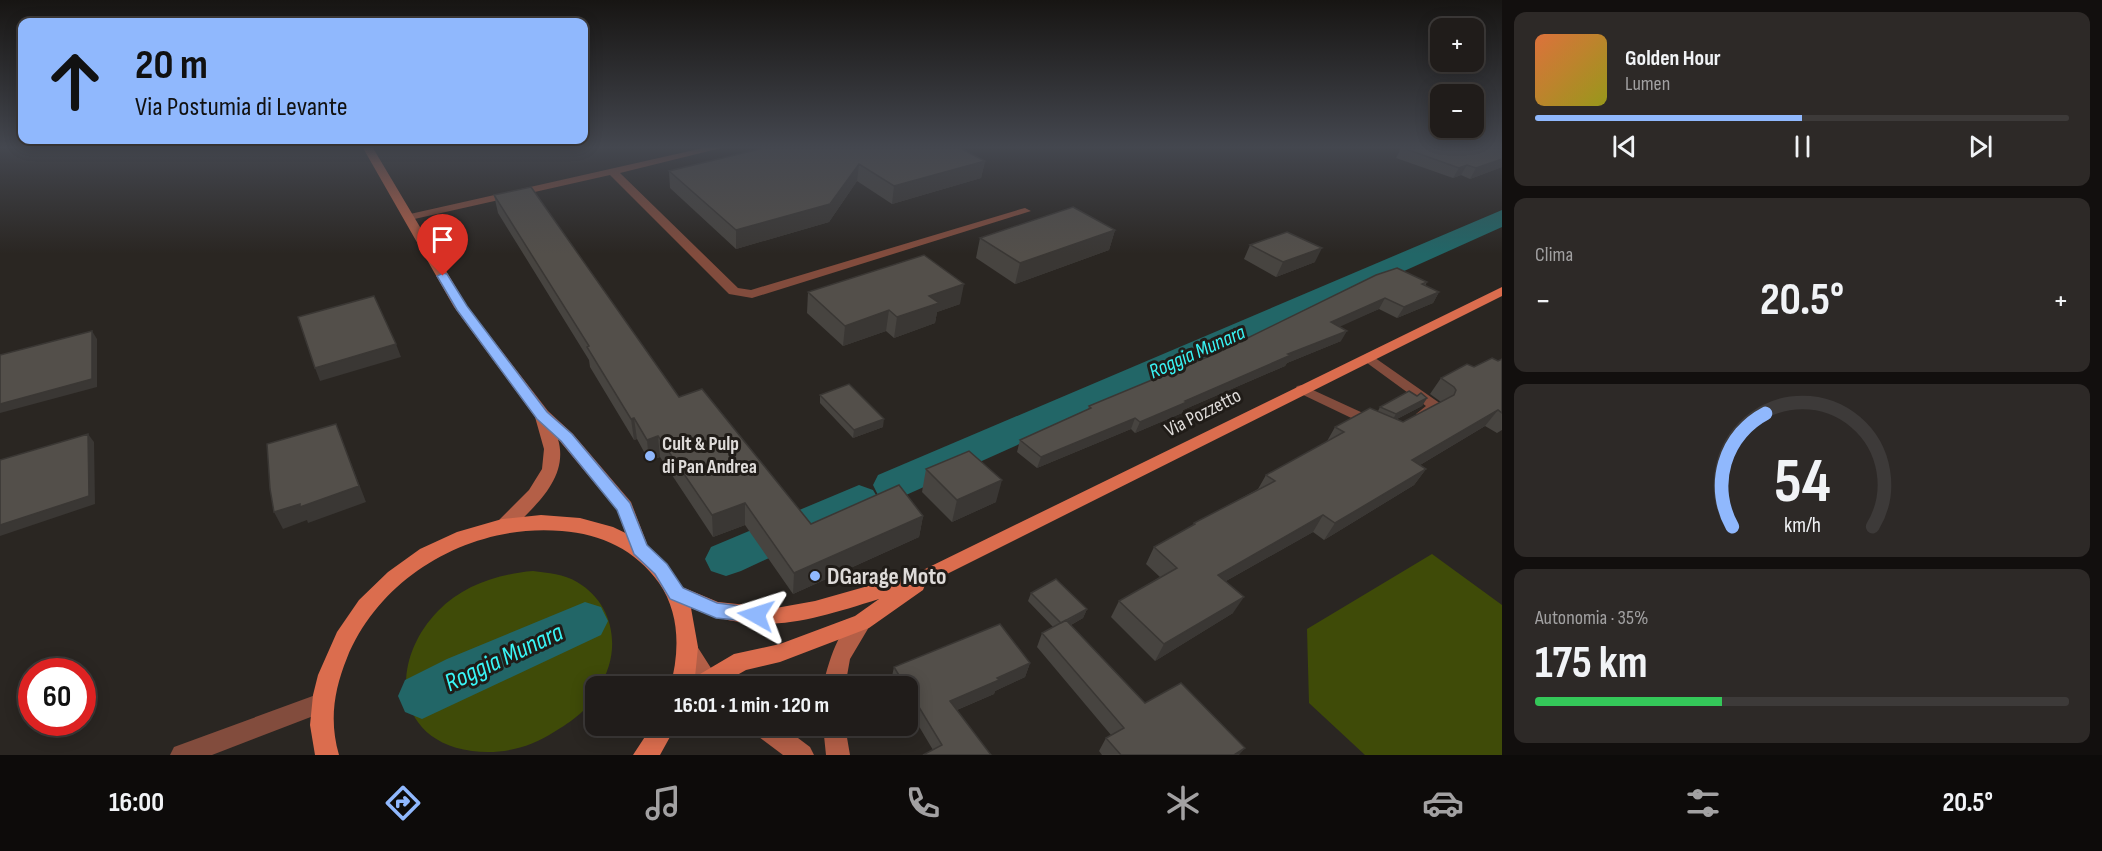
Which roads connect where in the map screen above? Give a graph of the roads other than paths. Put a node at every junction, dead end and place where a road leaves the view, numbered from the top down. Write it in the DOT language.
graph roads {
  1 [pos="389,183"];
  2 [pos="558,183"];
  3 [pos="624,183"];
  4 [pos="1025,211"];
  5 [pos="410,217"];
  6 [pos="1502,291"];
  7 [pos="1368,357"];
  8 [pos="1302,389"];
  9 [pos="542,415"];
  10 [pos="1409,422"];
  11 [pos="1380,426"];
  12 [pos="506,524"];
  13 [pos="640,549"];
  14 [pos="926,577"];
  15 [pos="676,593"];
  16 [pos="862,622"];
  17 [pos="688,650"];
  18 [pos="683,676"];
  19 [pos="701,676"];
  20 [pos="720,676"];
  21 [pos="836,676"];
  22 [pos="321,703"];
  23 [pos="659,736"];
  24 [pos="776,736"];
  25 [pos="835,736"];
  26 [pos="182,755"];
  27 [pos="327,755"];
  28 [pos="645,755"];
  29 [pos="802,755"];
  30 [pos="838,755"];
  1 -- 5 [label="main road"];
  2 -- 5 [label="street"];
  3 -- 4 [label="street"];
  5 -- 9 [label="main road"];
  6 -- 7 [label="main road, Via Pozzetto"];
  7 -- 8 [label="main road, Via Pozzetto"];
  7 -- 10 [label="lane"];
  8 -- 11 [label="lane"];
  8 -- 14 [label="main road, Via Pozzetto"];
  9 -- 12 [label="main road"];
  9 -- 13 [label="main road"];
  12 -- 13 [label="main road"];
  12 -- 22 [label="main road"];
  13 -- 15 [label="main road"];
  14 -- 15 [label="main road, Via Pozzetto"];
  14 -- 16 [label="main road, Via Pozzetto"];
  15 -- 17 [label="main road"];
  16 -- 20 [label="main road, Via Pozzetto"];
  16 -- 21 [label="main road"];
  17 -- 18 [label="main road"];
  17 -- 19 [label="main road"];
  22 -- 26 [label="street"];
  22 -- 27 [label="main road"];
  23 -- 28 [label="main road"];
  24 -- 29 [label="main road"];
  25 -- 30 [label="main road"];
}
